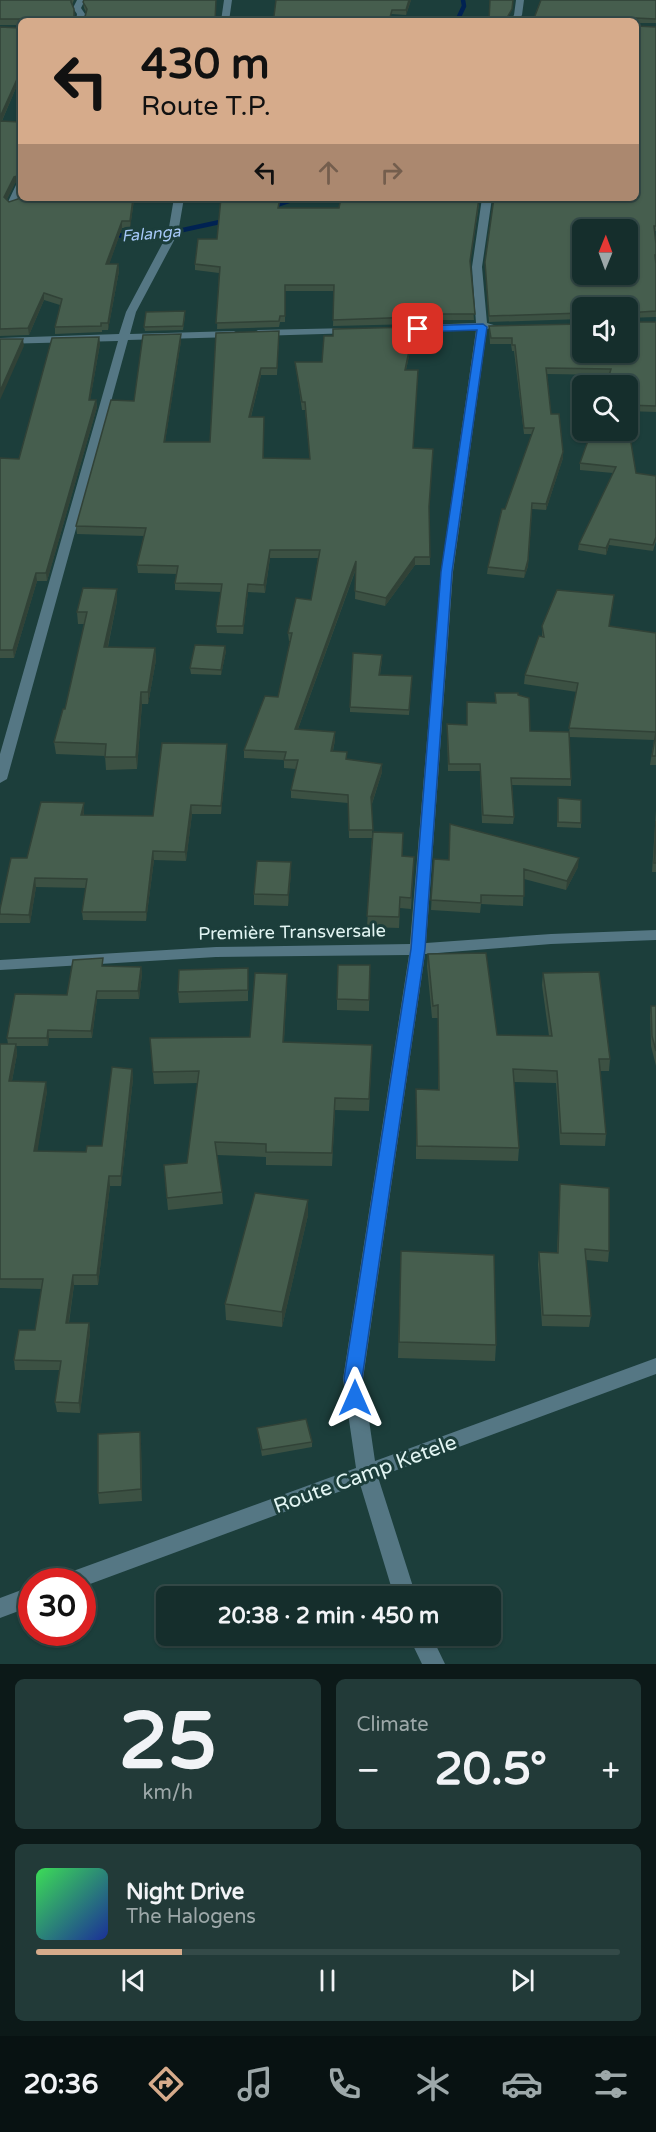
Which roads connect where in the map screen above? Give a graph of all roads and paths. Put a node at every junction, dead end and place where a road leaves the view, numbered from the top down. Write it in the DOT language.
graph roads {
  1 [pos="81,0"];
  2 [pos="228,0"];
  3 [pos="520,0"];
  4 [pos="80,18"];
  5 [pos="225,18"];
  6 [pos="516,18"];
  7 [pos="18,191"];
  8 [pos="178,201"];
  9 [pos="487,201"];
  10 [pos="12,204"];
  11 [pos="505,326"];
  12 [pos="483,327"];
  13 [pos="380,330"];
  14 [pos="357,331"];
  15 [pos="125,336"];
  16 [pos="0,341"];
  17 [pos="0,779"];
  18 [pos="656,935"];
  19 [pos="418,949"];
  20 [pos="0,965"];
  21 [pos="656,1366"];
  22 [pos="367,1474"];
  23 [pos="96,1573"];
  24 [pos="402,1586"];
  25 [pos="18,1601"];
  26 [pos="0,1608"];
  27 [pos="425,1646"];
  28 [pos="434,1664"];
  1 -- 4 [label="street"];
  2 -- 5 [label="street"];
  3 -- 6 [label="street"];
  7 -- 10 [label="street"];
  8 -- 15 [label="street"];
  9 -- 12 [label="street"];
  11 -- 12 [label="street"];
  12 -- 13 [label="street"];
  12 -- 19 [label="street"];
  14 -- 15 [label="street"];
  15 -- 16 [label="street"];
  15 -- 17 [label="street"];
  18 -- 19 [label="street, Première Transversale"];
  19 -- 20 [label="street, Première Transversale"];
  19 -- 22 [label="street"];
  21 -- 22 [label="street, Route Camp Ketele"];
  22 -- 23 [label="street, Route Camp Ketele"];
  22 -- 24 [label="street"];
  25 -- 26 [label="street"];
  27 -- 28 [label="street"];
}
